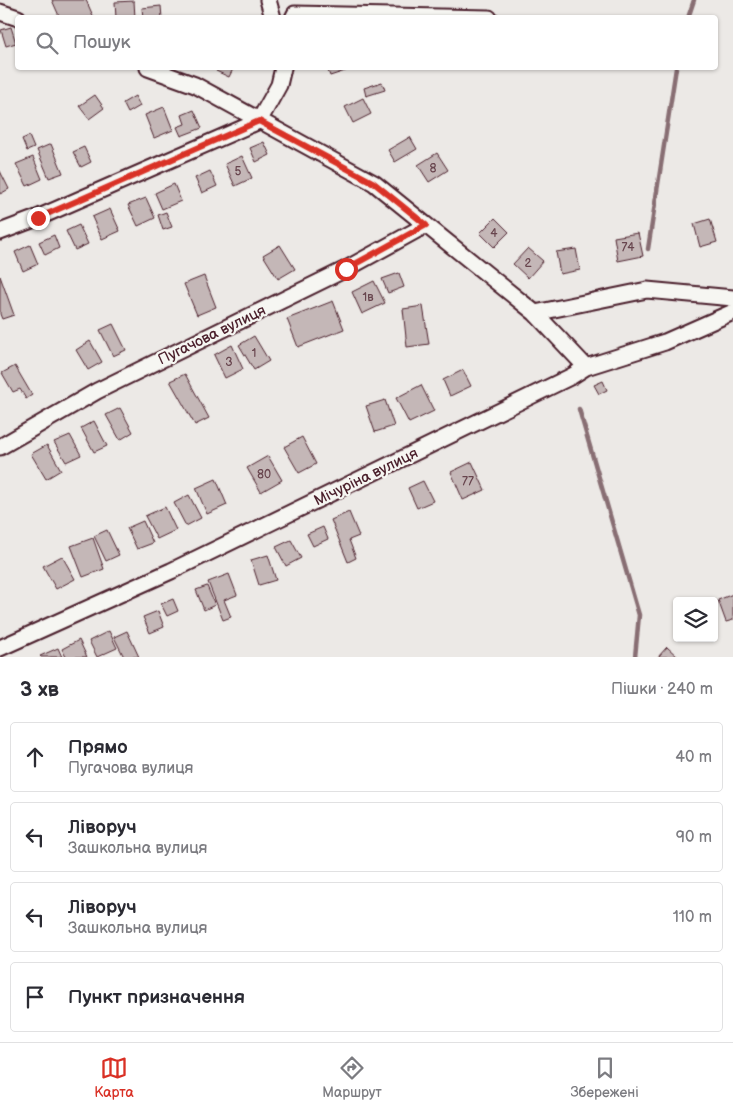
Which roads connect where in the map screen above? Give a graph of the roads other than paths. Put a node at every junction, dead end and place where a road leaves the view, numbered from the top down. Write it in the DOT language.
graph roads {
  1 [pos="268,0"];
  2 [pos="0,12"];
  3 [pos="272,15"];
  4 [pos="294,15"];
  5 [pos="344,15"];
  6 [pos="15,17"];
  7 [pos="154,70"];
  8 [pos="283,70"];
  9 [pos="259,121"];
  10 [pos="426,225"];
  11 [pos="0,232"];
  12 [pos="733,298"];
  13 [pos="733,312"];
  14 [pos="535,313"];
  15 [pos="586,367"];
  16 [pos="0,446"];
  17 [pos="0,648"];
  1 -- 3 [label="street"];
  2 -- 6 [label="street"];
  4 -- 5 [label="street"];
  7 -- 9 [label="street"];
  8 -- 9 [label="street"];
  9 -- 10 [label="street"];
  9 -- 11 [label="street"];
  10 -- 14 [label="street"];
  10 -- 16 [label="street, Пугачова вулиця"];
  12 -- 14 [label="street"];
  13 -- 15 [label="street, Мічуріна вулиця"];
  14 -- 15 [label="street"];
  15 -- 17 [label="street, Мічуріна вулиця"];
}
